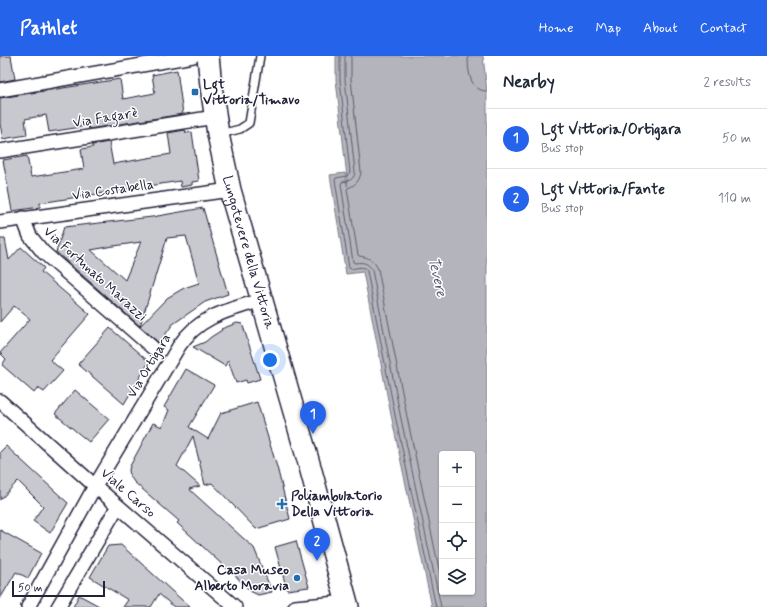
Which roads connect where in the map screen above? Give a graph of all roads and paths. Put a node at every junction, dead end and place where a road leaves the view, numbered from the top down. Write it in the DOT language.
graph roads {
  1 [pos="193,56"];
  2 [pos="208,56"];
  3 [pos="260,56"];
  4 [pos="0,90"];
  5 [pos="217,126"];
  6 [pos="0,151"];
  7 [pos="230,190"];
  8 [pos="23,218"];
  9 [pos="0,222"];
  10 [pos="262,300"];
  11 [pos="153,348"];
  12 [pos="0,401"];
  13 [pos="95,486"];
  14 [pos="118,506"];
  15 [pos="348,604"];
  16 [pos="28,607"];
  17 [pos="58,607"];
  18 [pos="235,607"];
  19 [pos="295,607"];
  1 -- 4 [label="street"];
  2 -- 5 [label="main road, Lungotevere della Vittoria"];
  3 -- 5 [label="lane"];
  5 -- 6 [label="street, Via Fagarè"];
  5 -- 7 [label="main road, Lungotevere della Vittoria"];
  7 -- 8 [label="street, Via Costabella"];
  7 -- 10 [label="main road, Lungotevere della Vittoria"];
  8 -- 9 [label="street, Via Costabella"];
  8 -- 11 [label="street, Via Fortunato Marazzi"];
  10 -- 13 [label="street, Via Ortigara"];
  10 -- 15 [label="main road, Lungotevere della Vittoria"];
  12 -- 13 [label="street, Viale Carso"];
  13 -- 14 [label="street, Viale Carso"];
  13 -- 16 [label="street, Via Ortigara"];
  14 -- 17 [label="street"];
  14 -- 18 [label="street, Viale Carso"];
  15 -- 19 [label="street"];
}
